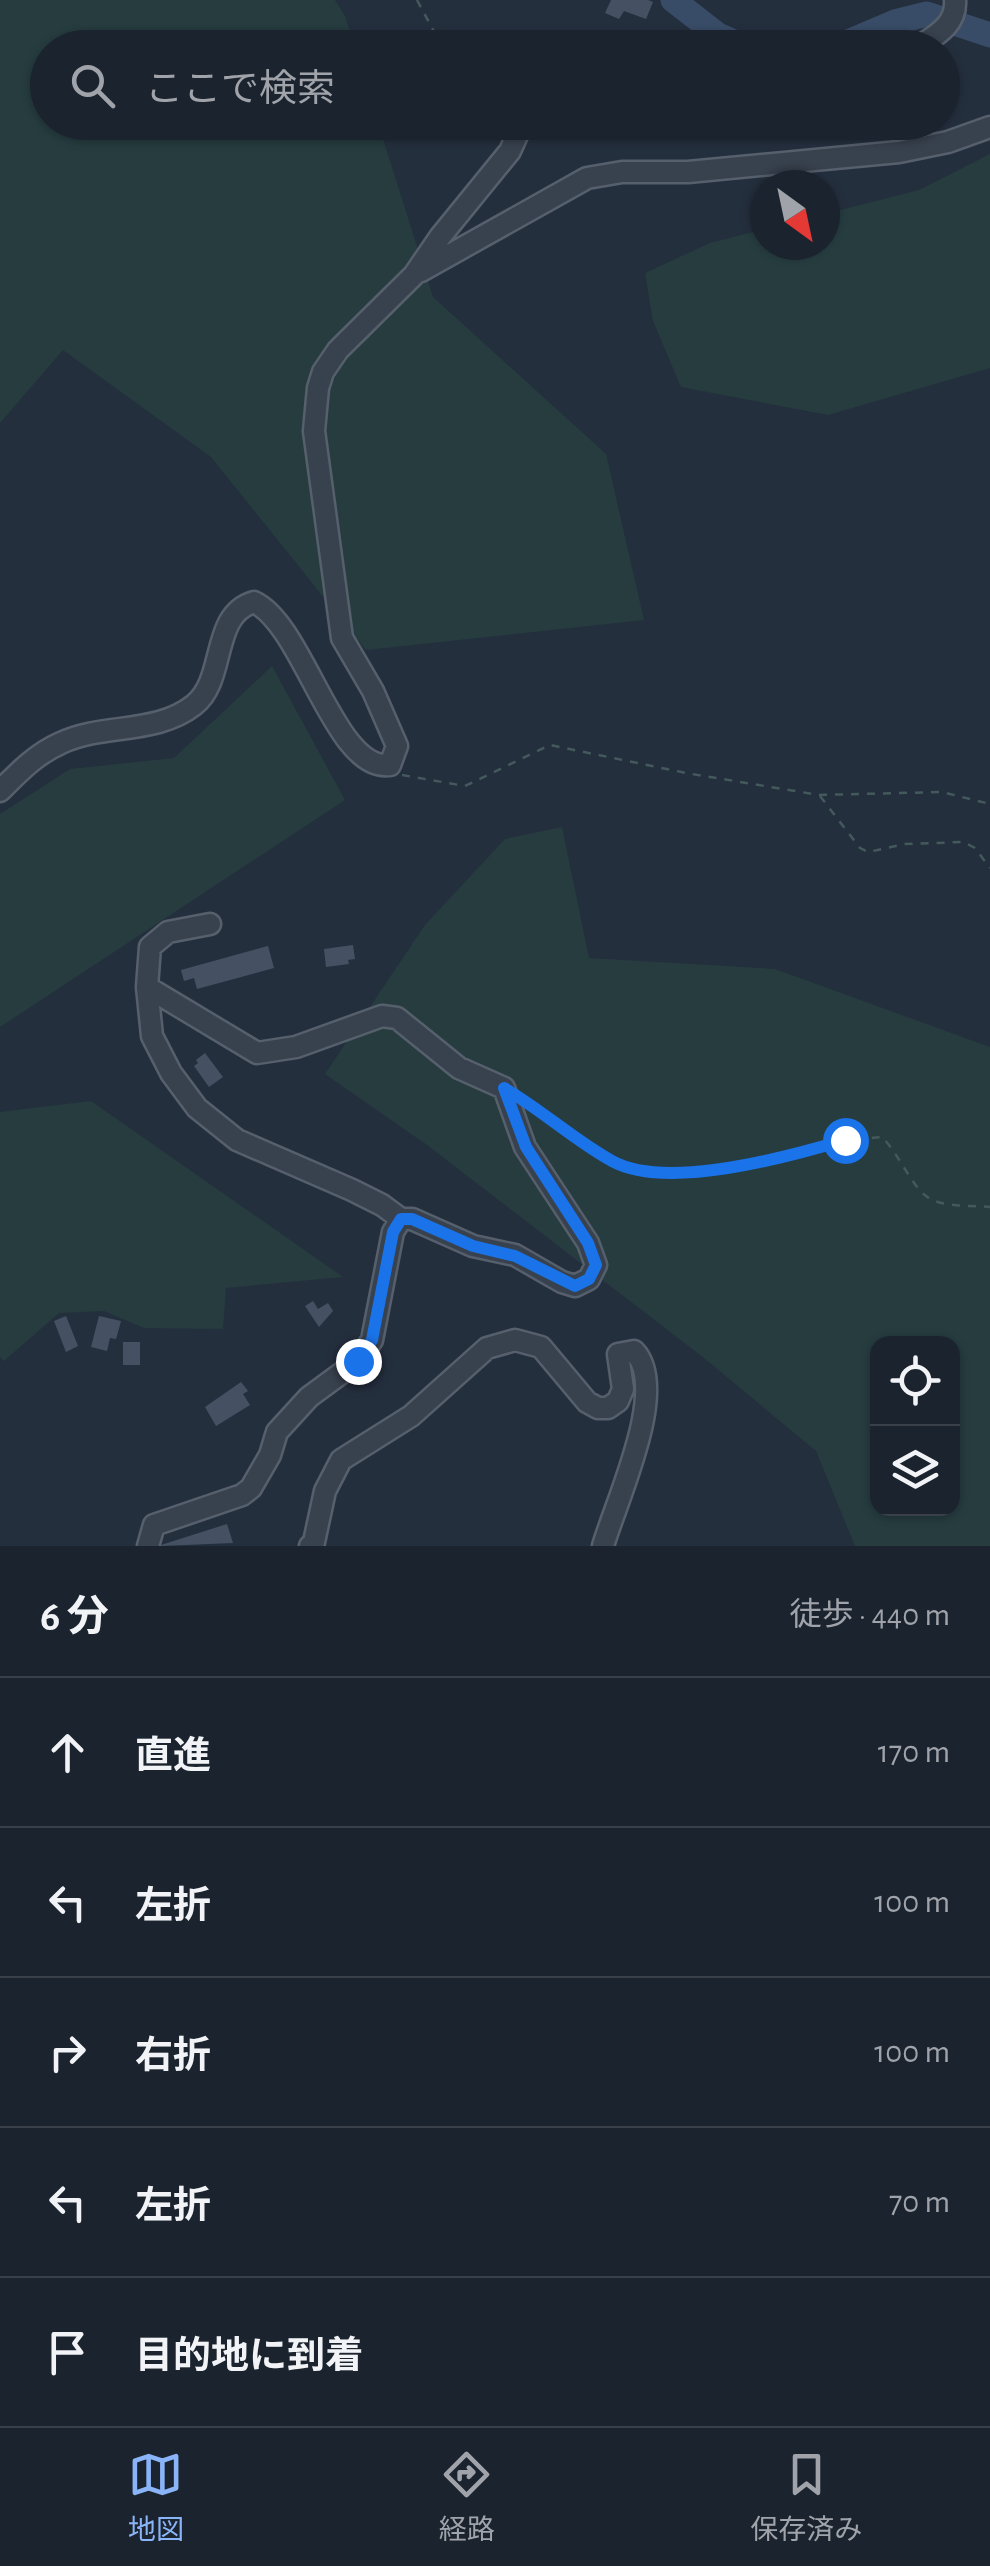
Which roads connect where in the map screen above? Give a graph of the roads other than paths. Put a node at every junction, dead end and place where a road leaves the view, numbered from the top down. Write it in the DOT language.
graph roads {
  1 [pos="955,0"];
  2 [pos="943,30"];
  3 [pos="990,127"];
  4 [pos="960,138"];
  5 [pos="515,140"];
  6 [pos="954,140"];
  7 [pos="414,275"];
  8 [pos="0,791"];
  9 [pos="210,924"];
  10 [pos="147,987"];
  11 [pos="401,1219"];
  12 [pos="148,1546"];
  13 [pos="310,1546"];
  14 [pos="603,1546"];
  1 -- 2 [label="street"];
  3 -- 4 [label="street"];
  5 -- 7 [label="street"];
  6 -- 7 [label="street"];
  7 -- 8 [label="street"];
  9 -- 10 [label="street"];
  10 -- 11 [label="street"];
  10 -- 11 [label="street"];
  11 -- 12 [label="street"];
  13 -- 14 [label="street"];
}
